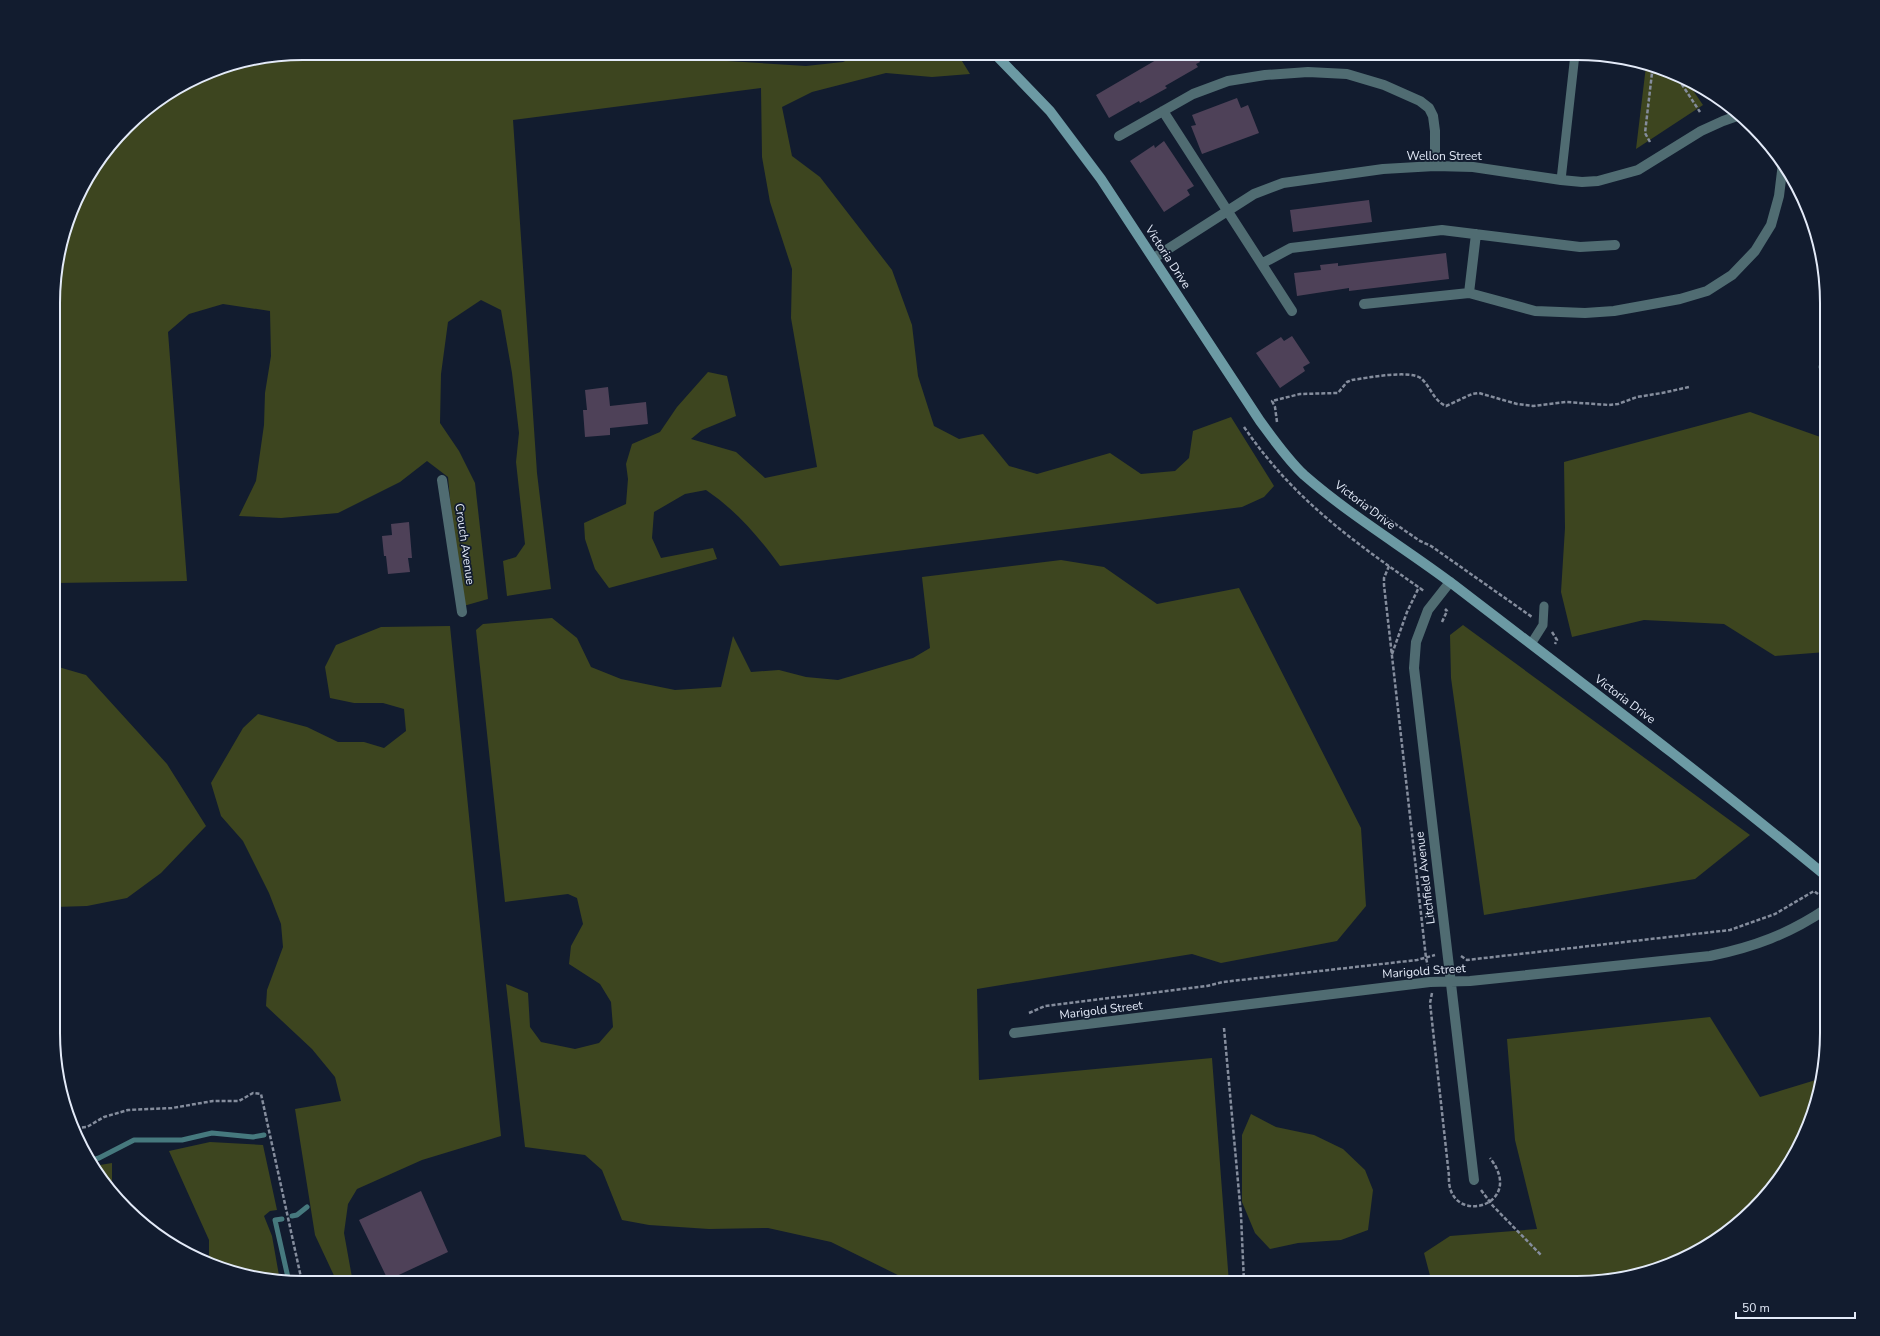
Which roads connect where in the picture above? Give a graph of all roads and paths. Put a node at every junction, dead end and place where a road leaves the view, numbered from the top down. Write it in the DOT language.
graph roads {
  1 [pos="1001,60"];
  2 [pos="1574,60"];
  3 [pos="1654,73"];
  4 [pos="1682,84"];
  5 [pos="1163,111"];
  6 [pos="1700,112"];
  7 [pos="1734,117"];
  8 [pos="1119,136"];
  9 [pos="1650,142"];
  10 [pos="1435,166"];
  11 [pos="1782,173"];
  12 [pos="1561,180"];
  13 [pos="1227,211"];
  14 [pos="1476,234"];
  15 [pos="1615,245"];
  16 [pos="1154,258"];
  17 [pos="1263,263"];
  18 [pos="1469,293"];
  19 [pos="1364,304"];
  20 [pos="1292,311"];
  21 [pos="1689,386"];
  22 [pos="1278,425"];
  23 [pos="1244,427"];
  24 [pos="442,480"];
  25 [pos="1334,481"];
  26 [pos="1389,566"];
  27 [pos="1450,582"];
  28 [pos="1419,587"];
  29 [pos="1424,591"];
  30 [pos="1544,606"];
  31 [pos="1445,609"];
  32 [pos="462,612"];
  33 [pos="1442,622"];
  34 [pos="1543,626"];
  35 [pos="1531,644"];
  36 [pos="1556,644"];
  37 [pos="1392,654"];
  38 [pos="1820,871"];
  39 [pos="1818,894"];
  40 [pos="1820,913"];
  41 [pos="1454,952"];
  42 [pos="1439,954"];
  43 [pos="1426,958"];
  44 [pos="1429,973"];
  45 [pos="1451,981"];
  46 [pos="1432,994"];
  47 [pos="1029,1013"];
  48 [pos="1431,1014"];
  49 [pos="1224,1028"];
  50 [pos="1014,1033"];
  51 [pos="80,1128"];
  52 [pos="1474,1180"];
  53 [pos="1541,1255"];
  54 [pos="301,1276"];
  55 [pos="1244,1276"];
  1 -- 16 [label="street, Victoria Drive"];
  2 -- 12 [label="lane"];
  3 -- 9 [label="path"];
  4 -- 6 [label="path"];
  5 -- 8 [label="street"];
  5 -- 10 [label="street"];
  5 -- 13 [label="street"];
  7 -- 12 [label="street, Wellon Street"];
  10 -- 12 [label="street, Wellon Street"];
  10 -- 13 [label="street, Wellon Street"];
  11 -- 18 [label="street"];
  13 -- 16 [label="street, Wellon Street"];
  13 -- 17 [label="street"];
  14 -- 15 [label="street"];
  14 -- 17 [label="street"];
  14 -- 18 [label="street"];
  16 -- 27 [label="street, Victoria Drive"];
  17 -- 20 [label="street"];
  18 -- 19 [label="street"];
  21 -- 22 [label="path"];
  23 -- 26 [label="path"];
  24 -- 32 [label="street, Crouch Avenue"];
  25 -- 34 [label="path"];
  26 -- 28 [label="path"];
  26 -- 37 [label="path"];
  27 -- 35 [label="street, Victoria Drive"];
  27 -- 45 [label="street, Litchfield Avenue"];
  28 -- 29 [label="path"];
  28 -- 37 [label="path"];
  30 -- 34 [label="lane"];
  31 -- 33 [label="path"];
  34 -- 35 [label="lane"];
  34 -- 36 [label="path"];
  35 -- 38 [label="street, Victoria Drive"];
  37 -- 43 [label="path"];
  39 -- 41 [label="path"];
  40 -- 45 [label="street, Marigold Street"];
  42 -- 43 [label="path"];
  43 -- 44 [label="path"];
  43 -- 47 [label="path"];
  45 -- 50 [label="street, Marigold Street"];
  45 -- 52 [label="street, Litchfield Avenue"];
  46 -- 48 [label="path"];
  49 -- 55 [label="path"];
  51 -- 54 [label="path"];
  52 -- 53 [label="path"];
}
